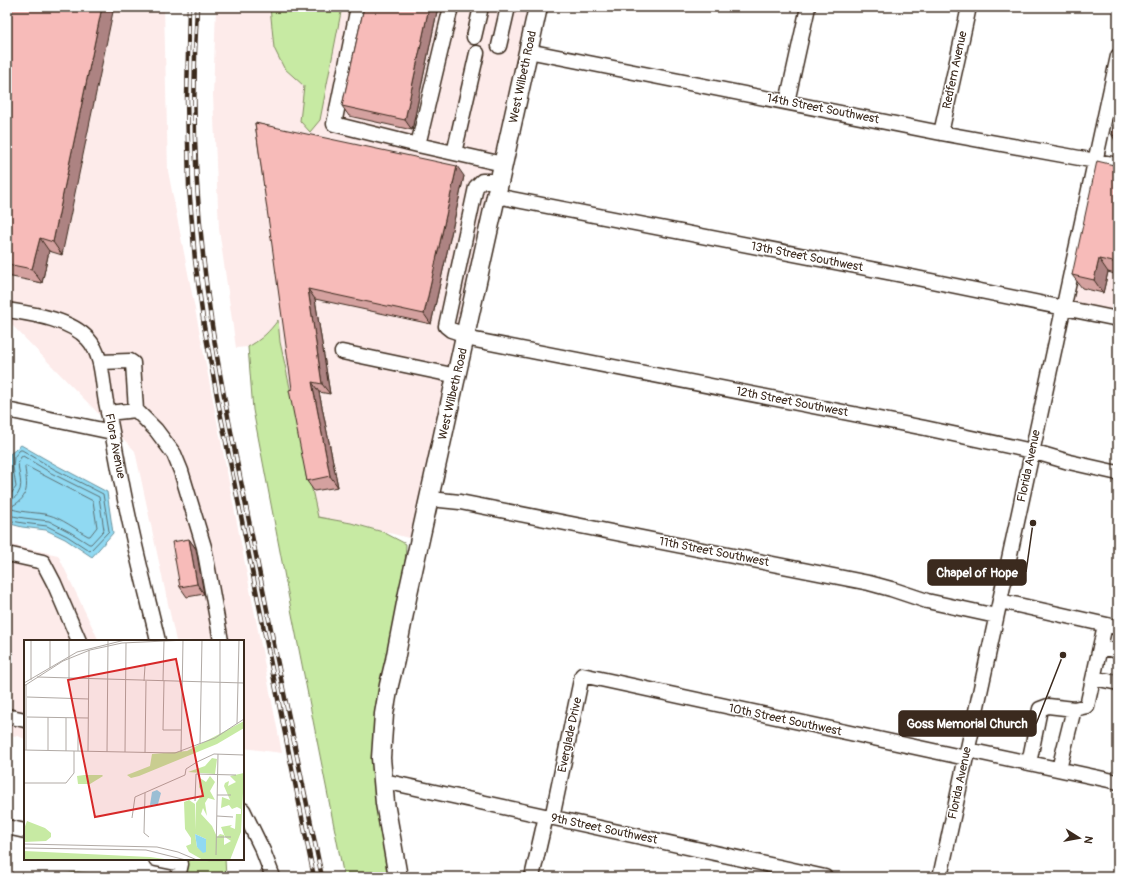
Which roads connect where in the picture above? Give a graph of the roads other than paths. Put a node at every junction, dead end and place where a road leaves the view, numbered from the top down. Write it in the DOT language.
graph roads {
  1 [pos="358,7"];
  2 [pos="451,7"];
  3 [pos="481,7"];
  4 [pos="508,7"];
  5 [pos="538,7"];
  6 [pos="808,7"];
  7 [pos="969,7"];
  8 [pos="474,37"];
  9 [pos="499,46"];
  10 [pos="528,51"];
  11 [pos="477,53"];
  12 [pos="1118,56"];
  13 [pos="787,102"];
  14 [pos="941,133"];
  15 [pos="418,145"];
  16 [pos="454,153"];
  17 [pos="1095,161"];
  18 [pos="1118,166"];
  19 [pos="500,180"];
  20 [pos="1063,308"];
  21 [pos="7,310"];
  22 [pos="1118,319"];
  23 [pos="466,337"];
  24 [pos="342,352"];
  25 [pos="100,362"];
  26 [pos="457,376"];
  27 [pos="7,410"];
  28 [pos="136,410"];
  29 [pos="108,413"];
  30 [pos="112,432"];
  31 [pos="1032,450"];
  32 [pos="1118,473"];
  33 [pos="430,499"];
  34 [pos="7,554"];
  35 [pos="1000,602"];
  36 [pos="996,616"];
  37 [pos="79,640"];
  38 [pos="158,640"];
  39 [pos="221,640"];
  40 [pos="1100,647"];
  41 [pos="1118,651"];
  42 [pos="1094,678"];
  43 [pos="605,680"];
  44 [pos="1118,683"];
  45 [pos="1074,709"];
  46 [pos="7,716"];
  47 [pos="24,720"];
  48 [pos="967,754"];
  49 [pos="1029,763"];
  50 [pos="1059,769"];
  51 [pos="384,781"];
  52 [pos="1118,782"];
  53 [pos="244,812"];
  54 [pos="549,817"];
  55 [pos="7,827"];
  56 [pos="24,831"];
  57 [pos="158,860"];
  58 [pos="180,871"];
  59 [pos="273,877"];
  60 [pos="398,877"];
  61 [pos="532,877"];
  62 [pos="825,877"];
  63 [pos="940,877"];
  1 -- 15 [label="street, 13th Street Southwest"];
  2 -- 15 [label="street"];
  3 -- 8 [label="street"];
  4 -- 9 [label="street"];
  5 -- 10 [label="main road, West Wilbeth Road"];
  6 -- 13 [label="street"];
  7 -- 14 [label="street, Redfern Avenue"];
  10 -- 13 [label="street, 14th Street Southwest"];
  10 -- 19 [label="main road, West Wilbeth Road"];
  11 -- 16 [label="street"];
  12 -- 17 [label="street, Florida Avenue"];
  13 -- 14 [label="street, 14th Street Southwest"];
  14 -- 17 [label="street, 14th Street Southwest"];
  15 -- 16 [label="street, 13th Street Southwest"];
  16 -- 19 [label="street, 13th Street Southwest"];
  17 -- 18 [label="street, 14th Street Southwest"];
  17 -- 20 [label="street, Florida Avenue"];
  19 -- 20 [label="street, 13th Street Southwest"];
  19 -- 23 [label="main road, West Wilbeth Road"];
  20 -- 22 [label="street, 13th Street Southwest"];
  20 -- 31 [label="street, Florida Avenue"];
  21 -- 25 [label="street, Flora Avenue"];
  23 -- 26 [label="main road, West Wilbeth Road"];
  23 -- 31 [label="street, 12th Street Southwest"];
  24 -- 26 [label="street"];
  25 -- 28 [label="street"];
  25 -- 29 [label="street, Flora Avenue"];
  26 -- 33 [label="main road, West Wilbeth Road"];
  27 -- 30 [label="street"];
  28 -- 29 [label="street"];
  28 -- 39 [label="street"];
  29 -- 30 [label="street, Flora Avenue"];
  30 -- 38 [label="street, Flora Avenue"];
  31 -- 32 [label="street, 12th Street Southwest"];
  31 -- 35 [label="street, Florida Avenue"];
  33 -- 36 [label="street, 11th Street Southwest"];
  33 -- 51 [label="main road, West Wilbeth Road"];
  34 -- 37 [label="street"];
  35 -- 36 [label="street, Florida Avenue"];
  35 -- 40 [label="street"];
  36 -- 48 [label="street, Florida Avenue"];
  40 -- 41 [label="street"];
  40 -- 42 [label="street"];
  42 -- 44 [label="street"];
  42 -- 45 [label="street"];
  43 -- 48 [label="street, 10th Street Southwest"];
  43 -- 54 [label="street, Everglade Drive"];
  45 -- 49 [label="street"];
  45 -- 50 [label="street"];
  46 -- 47 [label="street"];
  48 -- 49 [label="street, 10th Street Southwest"];
  48 -- 63 [label="street, Florida Avenue"];
  49 -- 50 [label="street, 10th Street Southwest"];
  50 -- 52 [label="street, 10th Street Southwest"];
  51 -- 54 [label="street, 9th Street Southwest"];
  51 -- 60 [label="main road, West Wilbeth Road"];
  53 -- 59 [label="street"];
  54 -- 61 [label="street"];
  54 -- 62 [label="street, 9th Street Southwest"];
  55 -- 56 [label="street"];
  57 -- 58 [label="street"];
}
